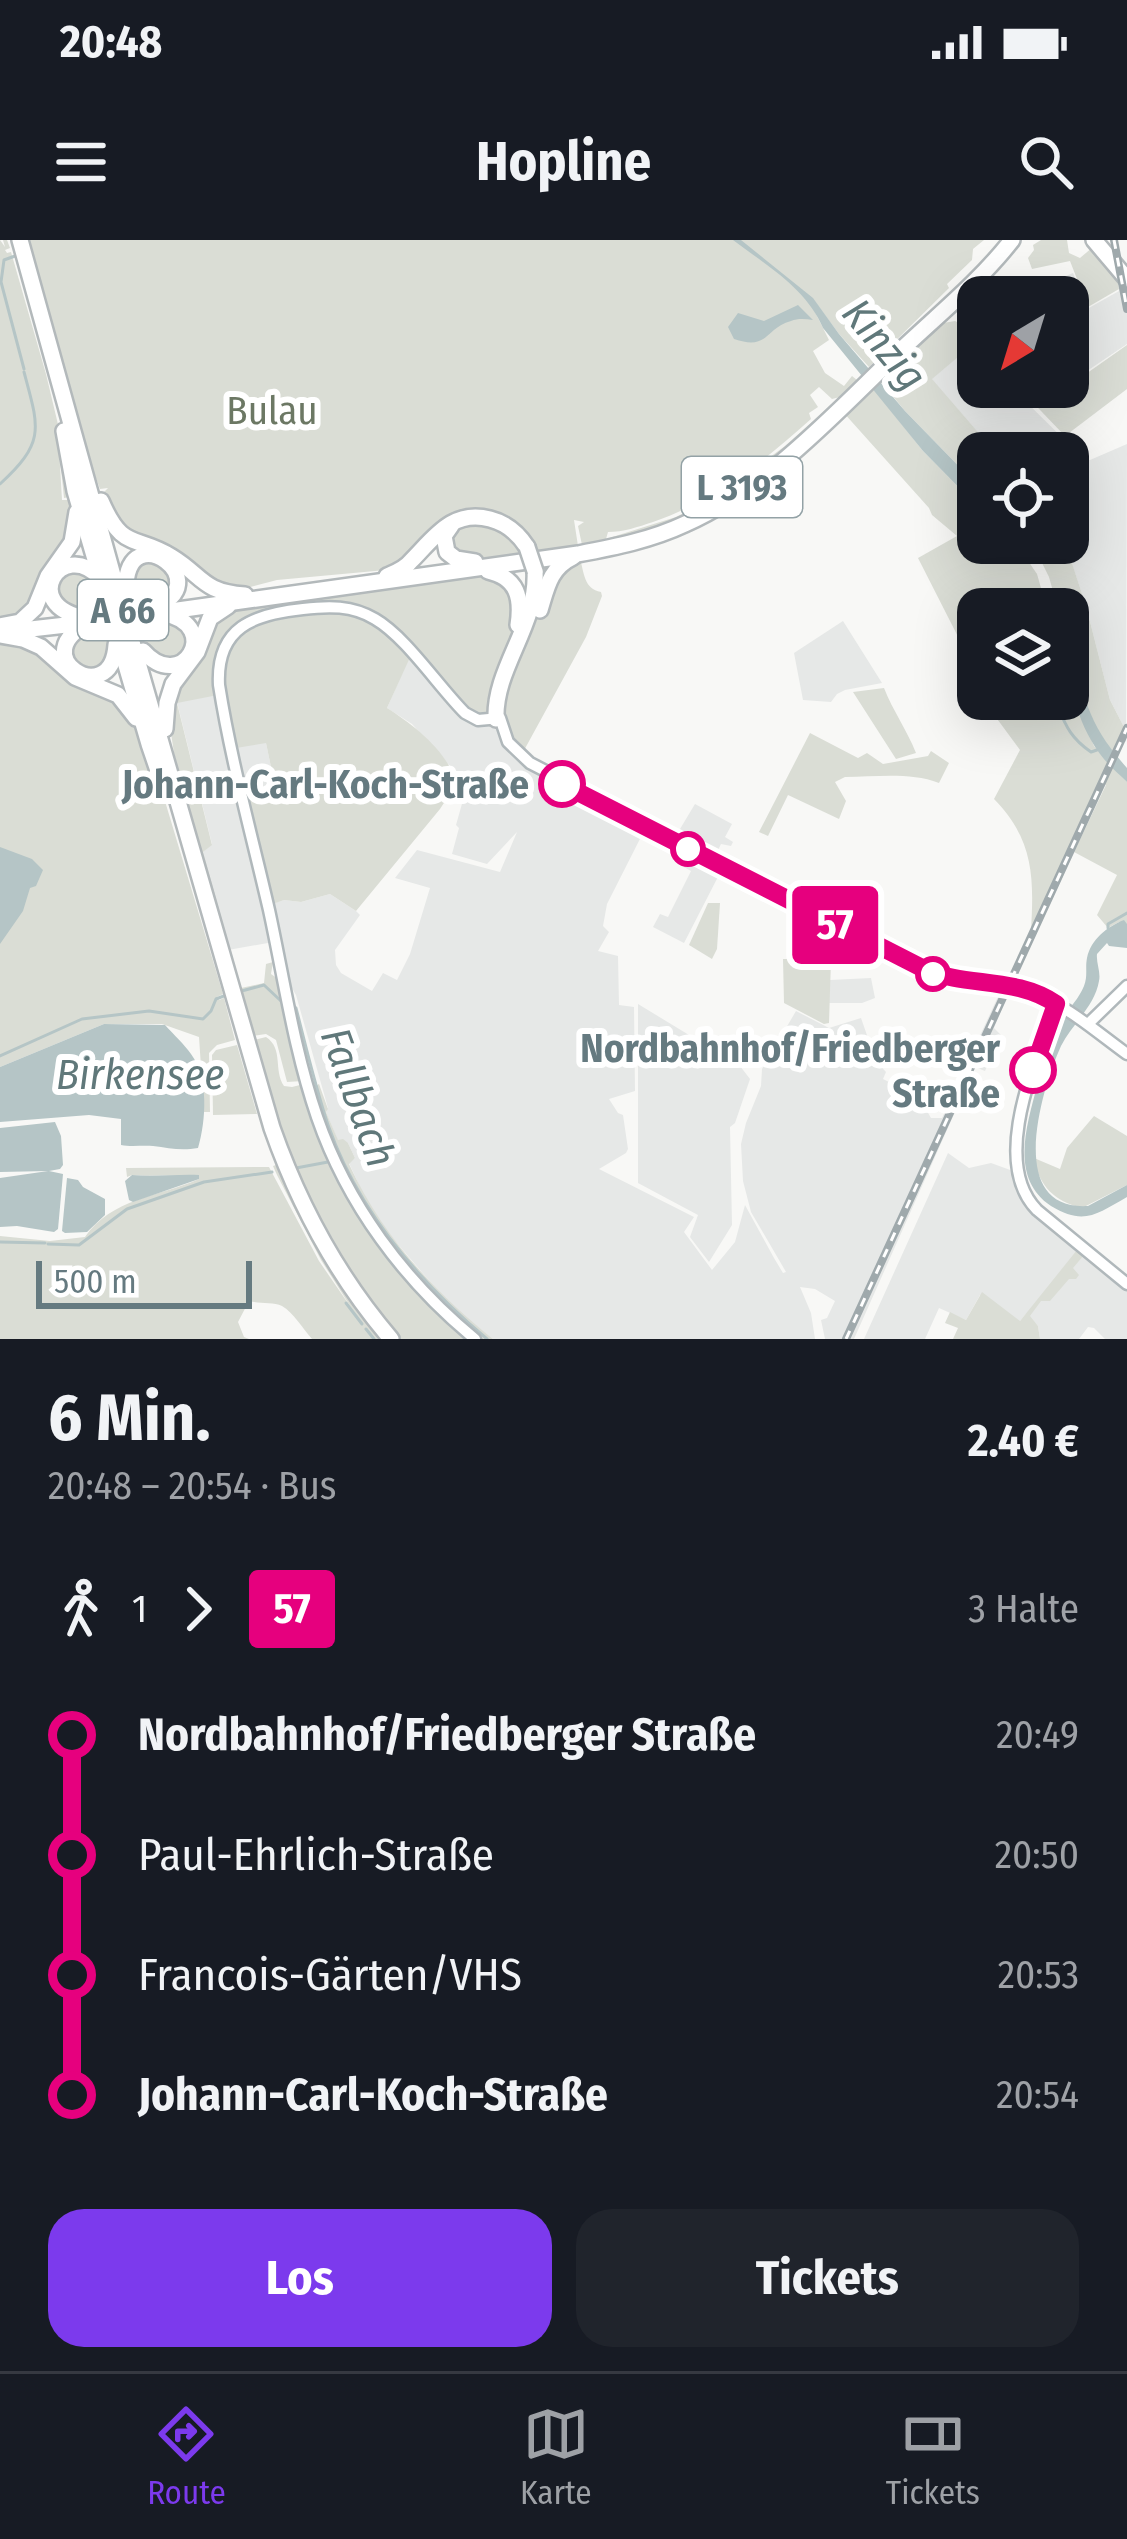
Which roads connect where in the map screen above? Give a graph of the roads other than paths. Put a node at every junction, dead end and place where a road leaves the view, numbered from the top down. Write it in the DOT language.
graph roads {
  1 [pos="1008,240"];
  2 [pos="1029,240"];
  3 [pos="15,241"];
  4 [pos="1096,243"];
  5 [pos="990,266"];
  6 [pos="1127,276"];
  7 [pos="879,368"];
  8 [pos="857,389"];
  9 [pos="64,411"];
  10 [pos="95,488"];
  11 [pos="75,491"];
  12 [pos="458,520"];
  13 [pos="578,554"];
  14 [pos="478,566"];
  15 [pos="387,576"];
  16 [pos="101,580"];
  17 [pos="126,588"];
  18 [pos="248,598"];
  19 [pos="146,612"];
  20 [pos="96,618"];
  21 [pos="0,630"];
  22 [pos="117,637"];
  23 [pos="143,651"];
  24 [pos="512,660"];
  25 [pos="506,676"];
  26 [pos="492,719"];
  27 [pos="165,729"];
  28 [pos="148,744"];
  29 [pos="176,810"];
  30 [pos="1127,986"];
  31 [pos="1060,1006"];
  32 [pos="1084,1022"];
  33 [pos="1127,1054"];
  34 [pos="1127,1284"];
  35 [pos="387,1339"];
  36 [pos="476,1339"];
  1 -- 5 [label="highway, L 3193"];
  1 -- 7 [label="highway, L 3193"];
  2 -- 5 [label="highway"];
  3 -- 9 [label="highway, A 66"];
  4 -- 6 [label="highway"];
  5 -- 7 [label="highway, L 3193"];
  7 -- 8 [label="highway, L 3193"];
  8 -- 13 [label="highway, L 3193"];
  8 -- 14 [label="highway, L 3193"];
  9 -- 10 [label="highway"];
  9 -- 11 [label="highway"];
  9 -- 29 [label="highway, A 66"];
  10 -- 17 [label="highway"];
  10 -- 18 [label="highway"];
  11 -- 16 [label="highway"];
  11 -- 21 [label="highway"];
  12 -- 14 [label="highway"];
  12 -- 15 [label="highway"];
  12 -- 24 [label="highway, bridge"];
  13 -- 14 [label="highway, L 3193"];
  13 -- 24 [label="highway"];
  14 -- 15 [label="highway, L 3193"];
  14 -- 18 [label="highway, L 3193"];
  14 -- 24 [label="highway"];
  15 -- 18 [label="highway, L 3193"];
  16 -- 20 [label="highway"];
  16 -- 22 [label="highway"];
  17 -- 19 [label="highway"];
  17 -- 23 [label="highway"];
  18 -- 19 [label="highway, L 3193"];
  18 -- 27 [label="highway"];
  19 -- 20 [label="highway, L 3193, bridge"];
  19 -- 23 [label="highway"];
  20 -- 21 [label="highway, L 3193"];
  20 -- 22 [label="highway"];
  21 -- 28 [label="highway"];
  22 -- 28 [label="highway"];
  23 -- 27 [label="highway"];
  24 -- 25 [label="highway"];
  25 -- 26 [label="highway"];
  25 -- 26 [label="highway"];
  26 -- 31 [label="street"];
  26 -- 36 [label="street"];
  27 -- 29 [label="highway"];
  28 -- 29 [label="highway"];
  29 -- 35 [label="highway, A 66"];
  30 -- 32 [label="street"];
  31 -- 32 [label="street"];
  31 -- 34 [label="street"];
  32 -- 33 [label="street"];
}
